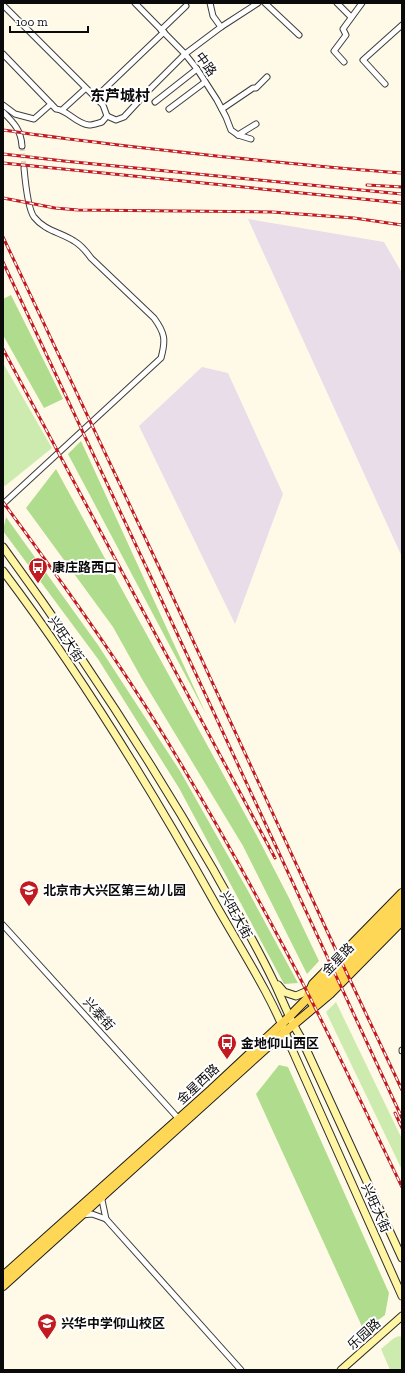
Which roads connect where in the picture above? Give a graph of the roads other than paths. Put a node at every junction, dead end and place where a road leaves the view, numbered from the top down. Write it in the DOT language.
graph roads {
  1 [pos="210,3"];
  2 [pos="258,3"];
  3 [pos="266,3"];
  4 [pos="337,3"];
  5 [pos="362,3"];
  6 [pos="137,4"];
  7 [pos="3,5"];
  8 [pos="186,6"];
  9 [pos="352,17"];
  10 [pos="402,25"];
  11 [pos="220,28"];
  12 [pos="163,31"];
  13 [pos="299,36"];
  14 [pos="3,54"];
  15 [pos="186,54"];
  16 [pos="344,62"];
  17 [pos="197,69"];
  18 [pos="267,77"];
  19 [pos="205,82"];
  20 [pos="385,84"];
  21 [pos="85,89"];
  22 [pos="95,98"];
  23 [pos="156,102"];
  24 [pos="51,104"];
  25 [pos="3,105"];
  26 [pos="169,109"];
  27 [pos="222,109"];
  28 [pos="62,110"];
  29 [pos="3,112"];
  30 [pos="107,116"];
  31 [pos="256,124"];
  32 [pos="238,135"];
  33 [pos="251,139"];
  34 [pos="22,146"];
  35 [pos="24,168"];
  36 [pos="3,504"];
  37 [pos="3,547"];
  38 [pos="3,571"];
  39 [pos="402,893"];
  40 [pos="402,902"];
  41 [pos="402,911"];
  42 [pos="402,921"];
  43 [pos="3,924"];
  44 [pos="273,979"];
  45 [pos="328,979"];
  46 [pos="311,990"];
  47 [pos="305,1002"];
  48 [pos="291,1021"];
  49 [pos="283,1028"];
  50 [pos="178,1118"];
  51 [pos="105,1193"];
  52 [pos="79,1217"];
  53 [pos="106,1219"];
  54 [pos="402,1258"];
  55 [pos="3,1276"];
  56 [pos="3,1286"];
  57 [pos="402,1296"];
  58 [pos="402,1316"];
  59 [pos="241,1370"];
  60 [pos="341,1370"];
  1 -- 11 [label="street"];
  2 -- 11 [label="street"];
  3 -- 13 [label="street"];
  4 -- 9 [label="street"];
  5 -- 9 [label="street"];
  6 -- 12 [label="street, 中路"];
  7 -- 21 [label="street"];
  8 -- 12 [label="street"];
  9 -- 16 [label="street"];
  10 -- 20 [label="street"];
  11 -- 15 [label="street"];
  12 -- 15 [label="street, 中路"];
  12 -- 22 [label="street"];
  14 -- 24 [label="street"];
  15 -- 17 [label="street, 中路"];
  15 -- 30 [label="street"];
  17 -- 19 [label="street, 中路"];
  17 -- 23 [label="street"];
  18 -- 27 [label="street"];
  19 -- 26 [label="street"];
  19 -- 27 [label="street, 中路"];
  21 -- 22 [label="street"];
  21 -- 28 [label="street"];
  22 -- 30 [label="street"];
  24 -- 25 [label="street"];
  24 -- 28 [label="street"];
  27 -- 32 [label="street, 中路"];
  28 -- 30 [label="street"];
  29 -- 34 [label="street"];
  31 -- 32 [label="street"];
  32 -- 33 [label="street"];
  35 -- 36 [label="street"];
  37 -- 44 [label="main road, 兴旺大街"];
  38 -- 49 [label="main road, 兴旺大街"];
  39 -- 46 [label="main road"];
  40 -- 45 [label="main road, 金星西路"];
  41 -- 48 [label="main road, 金星路"];
  42 -- 48 [label="main road"];
  43 -- 50 [label="street, 兴泰街"];
  44 -- 46 [label="main road"];
  44 -- 48 [label="main road, 兴旺大街"];
  45 -- 46 [label="main road"];
  45 -- 47 [label="main road, 金星西路"];
  46 -- 47 [label="main road"];
  47 -- 48 [label="main road, 金星西路"];
  48 -- 49 [label="main road, 金星西路"];
  48 -- 54 [label="main road, 兴旺大街"];
  49 -- 50 [label="main road, 金星西路"];
  49 -- 51 [label="main road, 金星西路"];
  49 -- 57 [label="main road, 兴旺大街"];
  50 -- 55 [label="main road, 金星西路"];
  51 -- 52 [label="main road, 金星西路"];
  51 -- 53 [label="street"];
  52 -- 53 [label="street"];
  52 -- 56 [label="main road, 金星西路"];
  53 -- 59 [label="street"];
  58 -- 60 [label="main road, 乐园路"];
}
